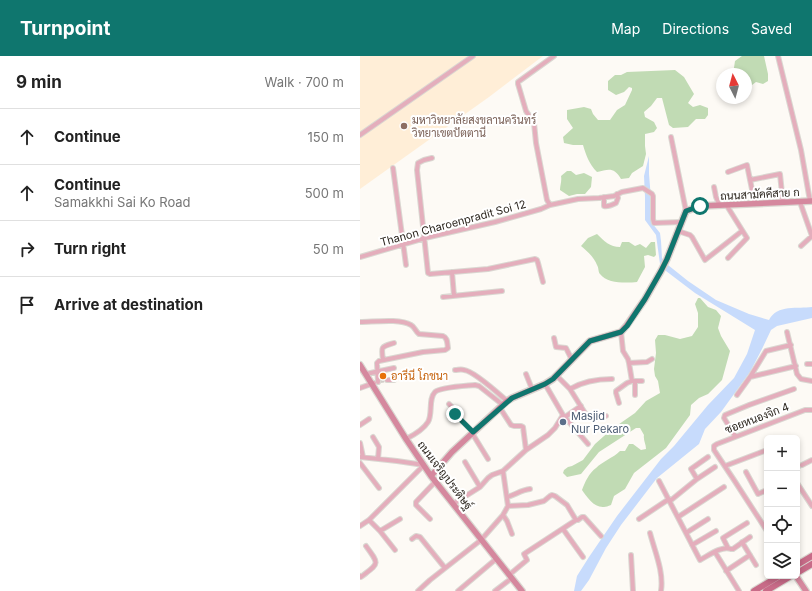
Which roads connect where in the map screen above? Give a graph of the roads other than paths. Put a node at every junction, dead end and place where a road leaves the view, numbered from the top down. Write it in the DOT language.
graph roads {
  1 [pos="473,56"];
  2 [pos="554,56"];
  3 [pos="778,56"];
  4 [pos="360,135"];
  5 [pos="671,137"];
  6 [pos="432,158"];
  7 [pos="393,168"];
  8 [pos="728,172"];
  9 [pos="806,175"];
  10 [pos="812,175"];
  11 [pos="750,180"];
  12 [pos="714,187"];
  13 [pos="617,194"];
  14 [pos="604,197"];
  15 [pos="811,201"];
  16 [pos="800,202"];
  17 [pos="783,203"];
  18 [pos="755,204"];
  19 [pos="550,205"];
  20 [pos="723,206"];
  21 [pos="686,211"];
  22 [pos="682,222"];
  23 [pos="678,231"];
  24 [pos="742,231"];
  25 [pos="425,238"];
  26 [pos="404,245"];
  27 [pos="801,246"];
  28 [pos="360,257"];
  29 [pos="728,258"];
  30 [pos="406,265"];
  31 [pos="452,272"];
  32 [pos="543,282"];
  33 [pos="502,291"];
  34 [pos="454,296"];
  35 [pos="443,297"];
  36 [pos="360,322"];
  37 [pos="621,332"];
  38 [pos="787,332"];
  39 [pos="554,338"];
  40 [pos="394,343"];
  41 [pos="791,345"];
  42 [pos="652,359"];
  43 [pos="383,360"];
  44 [pos="572,360"];
  45 [pos="629,363"];
  46 [pos="360,365"];
  47 [pos="796,366"];
  48 [pos="394,368"];
  49 [pos="455,370"];
  50 [pos="377,372"];
  51 [pos="366,374"];
  52 [pos="526,374"];
  53 [pos="557,376"];
  54 [pos="750,377"];
  55 [pos="612,379"];
  56 [pos="387,380"];
  57 [pos="394,380"];
  58 [pos="633,381"];
  59 [pos="642,381"];
  60 [pos="812,381"];
  61 [pos="376,382"];
  62 [pos="545,384"];
  63 [pos="360,388"];
  64 [pos="532,389"];
  65 [pos="570,389"];
  66 [pos="794,389"];
  67 [pos="635,395"];
  68 [pos="737,395"];
  69 [pos="619,403"];
  70 [pos="449,404"];
  71 [pos="503,405"];
  72 [pos="581,406"];
  73 [pos="812,410"];
  74 [pos="564,416"];
  75 [pos="606,416"];
  76 [pos="369,419"];
  77 [pos="360,425"];
  78 [pos="473,433"];
  79 [pos="735,436"];
  80 [pos="373,437"];
  81 [pos="406,440"];
  82 [pos="360,443"];
  83 [pos="588,444"];
  84 [pos="526,450"];
  85 [pos="764,451"];
  86 [pos="361,457"];
  87 [pos="708,457"];
  88 [pos="378,459"];
  89 [pos="488,459"];
  90 [pos="812,460"];
  91 [pos="465,462"];
  92 [pos="360,463"];
  93 [pos="424,465"];
  94 [pos="725,466"];
  95 [pos="800,466"];
  96 [pos="715,467"];
  97 [pos="503,471"];
  98 [pos="746,472"];
  99 [pos="431,476"];
  100 [pos="697,479"];
  101 [pos="659,481"];
  102 [pos="435,482"];
  103 [pos="480,487"];
  104 [pos="724,487"];
  105 [pos="379,488"];
  106 [pos="800,488"];
  107 [pos="530,489"];
  108 [pos="764,491"];
  109 [pos="507,497"];
  110 [pos="669,500"];
  111 [pos="454,504"];
  112 [pos="811,504"];
  113 [pos="508,506"];
  114 [pos="503,515"];
  115 [pos="678,518"];
  116 [pos="400,519"];
  117 [pos="430,519"];
  118 [pos="639,519"];
  119 [pos="369,520"];
  120 [pos="576,520"];
  121 [pos="708,520"];
  122 [pos="747,522"];
  123 [pos="360,526"];
  124 [pos="764,526"];
  125 [pos="563,529"];
  126 [pos="380,531"];
  127 [pos="716,531"];
  128 [pos="686,533"];
  129 [pos="512,534"];
  130 [pos="650,534"];
  131 [pos="601,536"];
  132 [pos="750,537"];
  133 [pos="412,539"];
  134 [pos="481,540"];
  135 [pos="742,542"];
  136 [pos="692,545"];
  137 [pos="366,546"];
  138 [pos="728,548"];
  139 [pos="395,550"];
  140 [pos="715,552"];
  141 [pos="631,555"];
  142 [pos="750,555"];
  143 [pos="583,556"];
  144 [pos="812,556"];
  145 [pos="496,559"];
  146 [pos="800,563"];
  147 [pos="812,564"];
  148 [pos="756,565"];
  149 [pos="445,568"];
  150 [pos="726,571"];
  151 [pos="800,571"];
  152 [pos="360,576"];
  153 [pos="510,576"];
  154 [pos="774,579"];
  155 [pos="786,579"];
  156 [pos="798,579"];
  157 [pos="418,591"];
  158 [pos="458,591"];
  159 [pos="495,591"];
  160 [pos="522,591"];
  161 [pos="633,591"];
  162 [pos="661,591"];
  163 [pos="739,591"];
  164 [pos="754,591"];
  165 [pos="766,591"];
  166 [pos="806,591"];
  1 -- 4 [label="street"];
  2 -- 19 [label="street"];
  3 -- 9 [label="street"];
  5 -- 21 [label="street"];
  6 -- 25 [label="street"];
  7 -- 26 [label="street"];
  8 -- 11 [label="street"];
  9 -- 10 [label="street"];
  9 -- 15 [label="street"];
  11 -- 17 [label="street"];
  11 -- 18 [label="street"];
  12 -- 20 [label="street"];
  13 -- 14 [label="street, Thanon Charoenpradit Soi 12"];
  13 -- 14 [label="street"];
  13 -- 22 [label="street, Thanon Charoenpradit Soi 12"];
  14 -- 19 [label="street, Thanon Charoenpradit Soi 12"];
  15 -- 16 [label="street, ถนนสามัคคีสาย ก"];
  16 -- 17 [label="street, ถนนสามัคคีสาย ก"];
  16 -- 27 [label="street"];
  17 -- 18 [label="street, ถนนสามัคคีสาย ก"];
  18 -- 20 [label="street, ถนนสามัคคีสาย ก"];
  19 -- 25 [label="street, Thanon Charoenpradit Soi 12"];
  20 -- 21 [label="street, ถนนสามัคคีสาย ก"];
  20 -- 24 [label="street"];
  21 -- 22 [label="street"];
  22 -- 23 [label="street"];
  23 -- 24 [label="street"];
  23 -- 37 [label="street"];
  24 -- 29 [label="street"];
  25 -- 26 [label="street, Thanon Charoenpradit Soi 12"];
  25 -- 31 [label="street"];
  26 -- 28 [label="street, Thanon Charoenpradit Soi 12"];
  26 -- 30 [label="street"];
  31 -- 32 [label="street"];
  31 -- 34 [label="street"];
  33 -- 34 [label="street"];
  34 -- 35 [label="street"];
  36 -- 43 [label="street"];
  37 -- 44 [label="street"];
  37 -- 45 [label="street"];
  38 -- 41 [label="street"];
  39 -- 44 [label="street"];
  40 -- 43 [label="street"];
  41 -- 47 [label="street"];
  41 -- 54 [label="street"];
  42 -- 45 [label="street"];
  43 -- 50 [label="street"];
  44 -- 53 [label="street"];
  45 -- 58 [label="street"];
  46 -- 51 [label="street, ถนนเจริญประดิษฐ์"];
  47 -- 54 [label="street"];
  47 -- 60 [label="street"];
  48 -- 50 [label="street"];
  49 -- 71 [label="street"];
  50 -- 51 [label="street"];
  50 -- 61 [label="street"];
  51 -- 61 [label="street, ถนนเจริญประดิษฐ์"];
  52 -- 64 [label="street"];
  53 -- 62 [label="street"];
  53 -- 65 [label="street"];
  54 -- 68 [label="street"];
  55 -- 65 [label="street"];
  56 -- 57 [label="street"];
  58 -- 59 [label="street"];
  58 -- 67 [label="street"];
  58 -- 69 [label="street"];
  61 -- 63 [label="street"];
  61 -- 81 [label="street, ถนนเจริญประดิษฐ์"];
  62 -- 64 [label="street"];
  62 -- 74 [label="street"];
  64 -- 71 [label="street"];
  65 -- 72 [label="street"];
  66 -- 79 [label="street"];
  70 -- 78 [label="street"];
  71 -- 78 [label="street"];
  71 -- 81 [label="street"];
  71 -- 84 [label="street"];
  72 -- 74 [label="street"];
  72 -- 75 [label="street"];
  73 -- 79 [label="street, ซอยหนองจิก 4"];
  74 -- 83 [label="street"];
  74 -- 84 [label="street"];
  76 -- 77 [label="street"];
  78 -- 89 [label="street"];
  78 -- 99 [label="street"];
  79 -- 94 [label="street, ซอยหนองจิก 4"];
  80 -- 88 [label="street"];
  81 -- 93 [label="street, ถนนเจริญประดิษฐ์"];
  82 -- 86 [label="street"];
  84 -- 97 [label="street"];
  85 -- 94 [label="street"];
  86 -- 88 [label="street"];
  87 -- 100 [label="street"];
  88 -- 93 [label="street"];
  90 -- 95 [label="street"];
  91 -- 103 [label="street"];
  92 -- 105 [label="street"];
  93 -- 99 [label="street, ถนนเจริญประดิษฐ์"];
  93 -- 119 [label="street"];
  94 -- 124 [label="street, ซอยหนองจิก 4"];
  96 -- 100 [label="street"];
  97 -- 103 [label="street"];
  97 -- 109 [label="street"];
  98 -- 108 [label="street"];
  99 -- 102 [label="street, ถนนเจริญประดิษฐ์"];
  100 -- 110 [label="street"];
  101 -- 110 [label="street"];
  102 -- 111 [label="street, ถนนเจริญประดิษฐ์"];
  102 -- 117 [label="street"];
  103 -- 111 [label="street"];
  104 -- 115 [label="street"];
  106 -- 112 [label="street"];
  107 -- 109 [label="street"];
  109 -- 113 [label="street"];
  110 -- 115 [label="street"];
  110 -- 118 [label="street"];
  111 -- 134 [label="street, ถนนเจริญประดิษฐ์"];
  113 -- 114 [label="street"];
  113 -- 120 [label="street"];
  114 -- 129 [label="street"];
  114 -- 134 [label="street"];
  115 -- 128 [label="street"];
  116 -- 126 [label="street"];
  119 -- 123 [label="street"];
  119 -- 126 [label="street"];
  120 -- 125 [label="street"];
  120 -- 131 [label="street"];
  121 -- 128 [label="street"];
  122 -- 138 [label="street"];
  125 -- 143 [label="street"];
  125 -- 153 [label="street"];
  126 -- 139 [label="street"];
  127 -- 136 [label="street"];
  128 -- 136 [label="street"];
  130 -- 162 [label="street"];
  132 -- 135 [label="street"];
  133 -- 149 [label="street"];
  134 -- 145 [label="street, ถนนเจริญประดิษฐ์"];
  134 -- 149 [label="street"];
  135 -- 138 [label="street"];
  135 -- 142 [label="street"];
  136 -- 140 [label="street"];
  137 -- 152 [label="street"];
  138 -- 140 [label="street"];
  140 -- 150 [label="street"];
  141 -- 161 [label="street"];
  142 -- 148 [label="street"];
  142 -- 150 [label="street"];
  144 -- 146 [label="main road"];
  145 -- 153 [label="street, ถนนเจริญประดิษฐ์"];
  145 -- 158 [label="street"];
  147 -- 151 [label="main road"];
  149 -- 157 [label="street"];
  150 -- 163 [label="street"];
  153 -- 159 [label="street"];
  153 -- 160 [label="street, ถนนเจริญประดิษฐ์"];
  154 -- 164 [label="main road"];
  155 -- 165 [label="main road"];
  156 -- 166 [label="street"];
}
